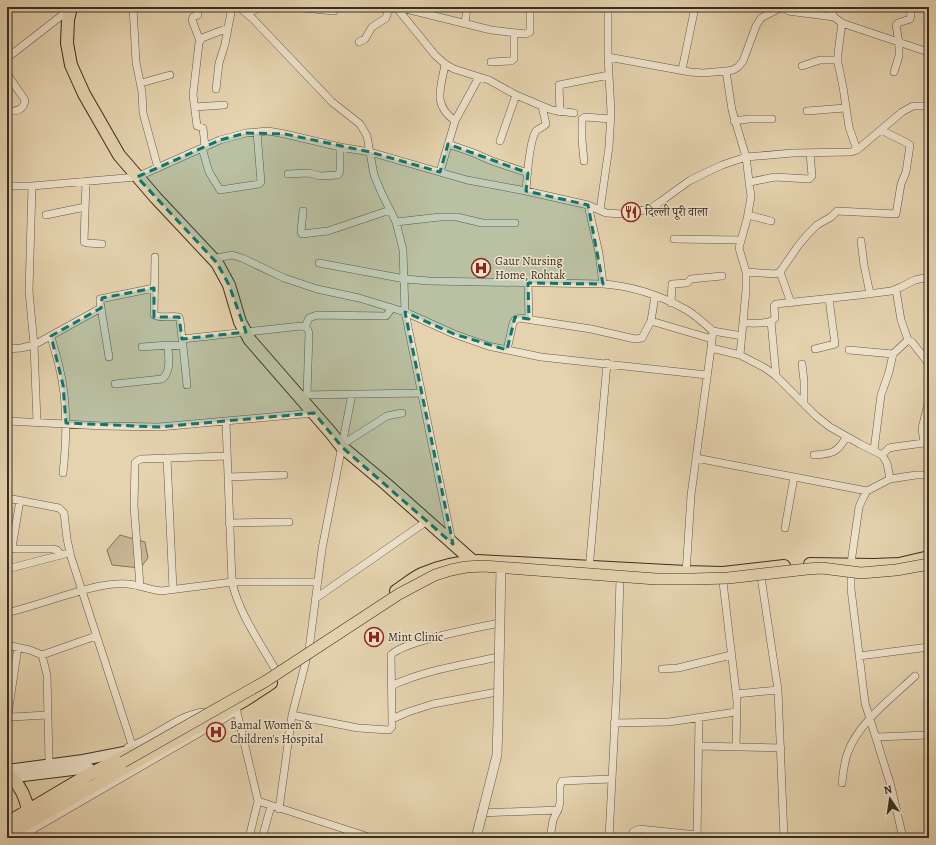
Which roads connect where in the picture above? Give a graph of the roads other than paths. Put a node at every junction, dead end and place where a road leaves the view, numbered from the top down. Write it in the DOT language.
graph roads {
  1 [pos="133,7"];
  2 [pos="197,7"];
  3 [pos="232,7"];
  4 [pos="240,7"];
  5 [pos="259,7"];
  6 [pos="293,7"];
  7 [pos="396,7"];
  8 [pos="467,7"];
  9 [pos="530,7"];
  10 [pos="608,7"];
  11 [pos="695,7"];
  12 [pos="782,7"];
  13 [pos="829,7"];
  14 [pos="909,7"];
  15 [pos="66,9"];
  16 [pos="334,11"];
  17 [pos="247,14"];
  18 [pos="834,17"];
  19 [pos="842,23"];
  20 [pos="465,24"];
  21 [pos="228,28"];
  22 [pos="514,33"];
  23 [pos="200,40"];
  24 [pos="359,42"];
  25 [pos="899,43"];
  26 [pos="925,51"];
  27 [pos="608,57"];
  28 [pos="7,58"];
  29 [pos="838,60"];
  30 [pos="491,62"];
  31 [pos="445,64"];
  32 [pos="802,66"];
  33 [pos="682,70"];
  34 [pos="726,72"];
  35 [pos="894,72"];
  36 [pos="7,74"];
  37 [pos="170,75"];
  38 [pos="609,75"];
  39 [pos="479,77"];
  40 [pos="141,83"];
  41 [pos="216,89"];
  42 [pos="516,95"];
  43 [pos="224,105"];
  44 [pos="542,106"];
  45 [pos="929,106"];
  46 [pos="195,107"];
  47 [pos="846,108"];
  48 [pos="807,110"];
  49 [pos="7,112"];
  50 [pos="560,112"];
  51 [pos="574,113"];
  52 [pos="611,119"];
  53 [pos="772,119"];
  54 [pos="455,121"];
  55 [pos="734,121"];
  56 [pos="882,130"];
  57 [pos="257,132"];
  58 [pos="500,141"];
  59 [pos="448,144"];
  60 [pos="204,147"];
  61 [pos="340,147"];
  62 [pos="857,150"];
  63 [pos="370,152"];
  64 [pos="810,152"];
  65 [pos="746,157"];
  66 [pos="584,161"];
  67 [pos="158,168"];
  68 [pos="440,172"];
  69 [pos="528,173"];
  70 [pos="288,174"];
  71 [pos="138,177"];
  72 [pos="86,181"];
  73 [pos="750,182"];
  74 [pos="7,186"];
  75 [pos="32,186"];
  76 [pos="526,191"];
  77 [pos="588,205"];
  78 [pos="85,207"];
  79 [pos="390,210"];
  80 [pos="600,210"];
  81 [pos="303,211"];
  82 [pos="46,215"];
  83 [pos="748,215"];
  84 [pos="771,221"];
  85 [pos="396,222"];
  86 [pos="515,223"];
  87 [pos="674,239"];
  88 [pos="741,240"];
  89 [pos="861,241"];
  90 [pos="102,244"];
  91 [pos="155,257"];
  92 [pos="212,258"];
  93 [pos="319,264"];
  94 [pos="746,272"];
  95 [pos="780,272"];
  96 [pos="722,276"];
  97 [pos="929,276"];
  98 [pos="404,279"];
  99 [pos="528,283"];
  100 [pos="603,284"];
  101 [pos="154,288"];
  102 [pos="896,290"];
  103 [pos="870,294"];
  104 [pos="655,296"];
  105 [pos="829,299"];
  106 [pos="790,302"];
  107 [pos="671,303"];
  108 [pos="101,308"];
  109 [pos="392,308"];
  110 [pos="405,312"];
  111 [pos="528,319"];
  112 [pos="651,321"];
  113 [pos="771,321"];
  114 [pos="743,323"];
  115 [pos="305,327"];
  116 [pos="712,331"];
  117 [pos="246,332"];
  118 [pos="50,336"];
  119 [pos="742,336"];
  120 [pos="712,339"];
  121 [pos="908,340"];
  122 [pos="183,342"];
  123 [pos="34,345"];
  124 [pos="168,345"];
  125 [pos="142,347"];
  126 [pos="711,348"];
  127 [pos="7,349"];
  128 [pos="815,349"];
  129 [pos="507,350"];
  130 [pos="849,350"];
  131 [pos="892,354"];
  132 [pos="740,355"];
  133 [pos="109,357"];
  134 [pos="607,363"];
  135 [pos="802,364"];
  136 [pos="929,364"];
  137 [pos="707,375"];
  138 [pos="776,376"];
  139 [pos="116,384"];
  140 [pos="187,385"];
  141 [pos="421,393"];
  142 [pos="352,394"];
  143 [pos="303,395"];
  144 [pos="929,400"];
  145 [pos="804,403"];
  146 [pos="314,413"];
  147 [pos="402,413"];
  148 [pos="7,421"];
  149 [pos="37,422"];
  150 [pos="226,422"];
  151 [pos="66,423"];
  152 [pos="846,437"];
  153 [pos="342,446"];
  154 [pos="874,450"];
  155 [pos="814,455"];
  156 [pos="882,455"];
  157 [pos="228,456"];
  158 [pos="167,458"];
  159 [pos="696,458"];
  160 [pos="63,473"];
  161 [pos="284,475"];
  162 [pos="794,476"];
  163 [pos="929,476"];
  164 [pos="228,477"];
  165 [pos="890,479"];
  166 [pos="867,491"];
  167 [pos="7,498"];
  168 [pos="20,500"];
  169 [pos="426,521"];
  170 [pos="289,522"];
  171 [pos="229,524"];
  172 [pos="785,528"];
  173 [pos="453,544"];
  174 [pos="70,552"];
  175 [pos="61,555"];
  176 [pos="929,557"];
  177 [pos="476,565"];
  178 [pos="929,565"];
  179 [pos="501,568"];
  180 [pos="850,569"];
  181 [pos="7,570"];
  182 [pos="589,572"];
  183 [pos="686,577"];
  184 [pos="761,577"];
  185 [pos="620,578"];
  186 [pos="232,582"];
  187 [pos="318,582"];
  188 [pos="723,582"];
  189 [pos="140,586"];
  190 [pos="82,590"];
  191 [pos="173,590"];
  192 [pos="316,598"];
  193 [pos="7,613"];
  194 [pos="499,623"];
  195 [pos="96,636"];
  196 [pos="7,645"];
  197 [pos="18,647"];
  198 [pos="929,647"];
  199 [pos="308,654"];
  200 [pos="42,655"];
  201 [pos="731,655"];
  202 [pos="859,656"];
  203 [pos="498,657"];
  204 [pos="275,669"];
  205 [pos="662,669"];
  206 [pos="915,676"];
  207 [pos="391,686"];
  208 [pos="778,690"];
  209 [pos="497,692"];
  210 [pos="736,694"];
  211 [pos="235,704"];
  212 [pos="736,712"];
  213 [pos="47,715"];
  214 [pos="292,715"];
  215 [pos="699,718"];
  216 [pos="870,718"];
  217 [pos="392,719"];
  218 [pos="614,722"];
  219 [pos="929,735"];
  220 [pos="876,737"];
  221 [pos="698,746"];
  222 [pos="135,747"];
  223 [pos="736,747"];
  224 [pos="781,748"];
  225 [pos="83,760"];
  226 [pos="49,761"];
  227 [pos="124,762"];
  228 [pos="7,765"];
  229 [pos="93,774"];
  230 [pos="9,775"];
  231 [pos="611,779"];
  232 [pos="842,783"];
  233 [pos="258,801"];
  234 [pos="271,806"];
  235 [pos="279,808"];
  236 [pos="558,810"];
  237 [pos="28,811"];
  238 [pos="481,813"];
  239 [pos="7,824"];
  240 [pos="7,835"];
  241 [pos="697,837"];
  242 [pos="18,838"];
  243 [pos="249,838"];
  244 [pos="262,838"];
  245 [pos="372,838"];
  246 [pos="476,838"];
  247 [pos="550,838"];
  248 [pos="609,838"];
  249 [pos="632,838"];
  250 [pos="784,838"];
  251 [pos="903,838"];
  1 -- 40 [label="street"];
  2 -- 23 [label="street"];
  3 -- 21 [label="street"];
  4 -- 17 [label="street"];
  5 -- 17 [label="street"];
  6 -- 16 [label="street"];
  7 -- 20 [label="street"];
  7 -- 24 [label="street"];
  7 -- 31 [label="street"];
  8 -- 20 [label="street"];
  9 -- 22 [label="street"];
  10 -- 27 [label="street"];
  11 -- 33 [label="street"];
  12 -- 18 [label="street"];
  12 -- 34 [label="street"];
  13 -- 18 [label="street"];
  14 -- 25 [label="street"];
  15 -- 28 [label="street"];
  15 -- 71 [label="highway"];
  17 -- 63 [label="street"];
  18 -- 19 [label="street"];
  19 -- 25 [label="street"];
  19 -- 29 [label="street"];
  20 -- 22 [label="street"];
  21 -- 23 [label="street"];
  21 -- 41 [label="street"];
  22 -- 30 [label="street"];
  23 -- 46 [label="street"];
  25 -- 26 [label="street"];
  25 -- 35 [label="street"];
  27 -- 33 [label="street"];
  27 -- 38 [label="street"];
  29 -- 32 [label="street"];
  29 -- 47 [label="street"];
  31 -- 39 [label="street"];
  31 -- 54 [label="street"];
  33 -- 34 [label="street"];
  34 -- 55 [label="street"];
  36 -- 49 [label="street"];
  37 -- 40 [label="street"];
  38 -- 50 [label="street"];
  38 -- 52 [label="street"];
  39 -- 42 [label="street"];
  39 -- 54 [label="street"];
  40 -- 67 [label="street"];
  42 -- 44 [label="street"];
  42 -- 58 [label="street"];
  43 -- 46 [label="street"];
  44 -- 50 [label="street"];
  44 -- 69 [label="street"];
  45 -- 56 [label="street"];
  46 -- 60 [label="street"];
  47 -- 48 [label="street"];
  47 -- 62 [label="street"];
  50 -- 51 [label="street"];
  52 -- 66 [label="street"];
  52 -- 80 [label="street"];
  53 -- 55 [label="street"];
  54 -- 59 [label="street"];
  55 -- 65 [label="street"];
  56 -- 62 [label="street"];
  56 -- 95 [label="street"];
  57 -- 60 [label="street"];
  57 -- 60 [label="street"];
  57 -- 61 [label="street"];
  59 -- 68 [label="street"];
  59 -- 69 [label="street"];
  60 -- 67 [label="street"];
  61 -- 63 [label="street"];
  61 -- 70 [label="street"];
  62 -- 64 [label="street"];
  63 -- 68 [label="street"];
  63 -- 79 [label="street"];
  64 -- 65 [label="street"];
  64 -- 73 [label="street"];
  65 -- 73 [label="street"];
  65 -- 80 [label="street"];
  67 -- 71 [label="street"];
  68 -- 76 [label="street"];
  69 -- 76 [label="street"];
  71 -- 72 [label="street"];
  71 -- 92 [label="highway"];
  72 -- 75 [label="street"];
  72 -- 78 [label="street"];
  73 -- 83 [label="street"];
  74 -- 75 [label="street"];
  75 -- 123 [label="street"];
  76 -- 77 [label="street"];
  77 -- 80 [label="street"];
  77 -- 100 [label="street"];
  78 -- 82 [label="street"];
  78 -- 90 [label="street"];
  79 -- 81 [label="street"];
  79 -- 85 [label="street"];
  83 -- 84 [label="street"];
  83 -- 88 [label="street"];
  85 -- 86 [label="street"];
  85 -- 98 [label="street"];
  87 -- 88 [label="street"];
  88 -- 94 [label="street"];
  89 -- 103 [label="street"];
  91 -- 101 [label="street"];
  92 -- 109 [label="street"];
  92 -- 117 [label="highway"];
  93 -- 98 [label="street"];
  94 -- 95 [label="street"];
  94 -- 114 [label="street"];
  95 -- 106 [label="street"];
  96 -- 107 [label="street"];
  97 -- 102 [label="street"];
  98 -- 99 [label="street"];
  98 -- 110 [label="street"];
  99 -- 100 [label="street"];
  99 -- 111 [label="street"];
  100 -- 104 [label="street"];
  101 -- 108 [label="street"];
  101 -- 122 [label="street"];
  102 -- 103 [label="street"];
  102 -- 121 [label="street"];
  103 -- 105 [label="street"];
  104 -- 107 [label="street"];
  104 -- 112 [label="street"];
  105 -- 106 [label="street"];
  105 -- 128 [label="street"];
  106 -- 113 [label="street"];
  107 -- 116 [label="street"];
  108 -- 118 [label="street"];
  108 -- 133 [label="street"];
  109 -- 110 [label="street"];
  109 -- 115 [label="street"];
  110 -- 129 [label="street"];
  110 -- 141 [label="street"];
  111 -- 112 [label="street"];
  111 -- 129 [label="street"];
  112 -- 120 [label="street"];
  113 -- 114 [label="street"];
  113 -- 138 [label="street"];
  114 -- 119 [label="street"];
  115 -- 117 [label="street"];
  115 -- 143 [label="street"];
  116 -- 119 [label="street"];
  116 -- 120 [label="street"];
  117 -- 122 [label="street"];
  117 -- 143 [label="highway"];
  118 -- 123 [label="street"];
  118 -- 151 [label="street"];
  119 -- 132 [label="street"];
  120 -- 126 [label="street"];
  121 -- 131 [label="street"];
  121 -- 136 [label="street"];
  122 -- 124 [label="street"];
  122 -- 140 [label="street"];
  123 -- 127 [label="street"];
  123 -- 149 [label="street"];
  124 -- 125 [label="street"];
  124 -- 139 [label="street"];
  126 -- 132 [label="street"];
  126 -- 137 [label="street"];
  129 -- 134 [label="street"];
  130 -- 131 [label="street"];
  131 -- 154 [label="street"];
  132 -- 138 [label="street"];
  134 -- 137 [label="street"];
  134 -- 182 [label="street"];
  135 -- 145 [label="street"];
  137 -- 159 [label="street"];
  138 -- 145 [label="street"];
  141 -- 142 [label="street"];
  141 -- 173 [label="street"];
  142 -- 143 [label="street"];
  142 -- 153 [label="street"];
  143 -- 146 [label="highway"];
  144 -- 156 [label="street"];
  145 -- 152 [label="street"];
  146 -- 150 [label="street"];
  146 -- 153 [label="highway"];
  147 -- 153 [label="street"];
  148 -- 149 [label="street"];
  149 -- 151 [label="street"];
  150 -- 151 [label="street"];
  150 -- 157 [label="street"];
  151 -- 160 [label="street"];
  152 -- 154 [label="street"];
  152 -- 155 [label="street"];
  153 -- 169 [label="highway"];
  153 -- 187 [label="street"];
  154 -- 156 [label="street"];
  156 -- 165 [label="street"];
  157 -- 158 [label="street"];
  157 -- 164 [label="street"];
  158 -- 189 [label="street"];
  158 -- 191 [label="street"];
  159 -- 162 [label="street"];
  159 -- 183 [label="street"];
  161 -- 164 [label="street"];
  162 -- 166 [label="street"];
  162 -- 172 [label="street"];
  163 -- 165 [label="street"];
  164 -- 171 [label="street"];
  165 -- 166 [label="street"];
  166 -- 180 [label="street"];
  167 -- 168 [label="street"];
  168 -- 174 [label="street"];
  168 -- 175 [label="street"];
  169 -- 173 [label="highway"];
  169 -- 192 [label="street"];
  170 -- 171 [label="street"];
  171 -- 186 [label="street"];
  173 -- 177 [label="highway"];
  174 -- 175 [label="street"];
  174 -- 190 [label="street"];
  175 -- 181 [label="street"];
  176 -- 180 [label="highway"];
  177 -- 182 [label="highway"];
  177 -- 199 [label="highway"];
  178 -- 179 [label="main road, bridge"];
  178 -- 180 [label="highway"];
  179 -- 227 [label="main road, bridge"];
  179 -- 246 [label="street, bridge"];
  180 -- 183 [label="highway"];
  180 -- 184 [label="highway"];
  180 -- 202 [label="street"];
  182 -- 183 [label="highway"];
  182 -- 185 [label="highway"];
  183 -- 185 [label="highway"];
  183 -- 188 [label="highway"];
  184 -- 188 [label="highway"];
  184 -- 208 [label="street"];
  185 -- 218 [label="street"];
  186 -- 187 [label="street"];
  186 -- 191 [label="street"];
  186 -- 204 [label="street"];
  187 -- 192 [label="street"];
  188 -- 201 [label="street"];
  189 -- 190 [label="street"];
  189 -- 191 [label="street"];
  190 -- 193 [label="street"];
  190 -- 195 [label="street"];
  192 -- 199 [label="street"];
  194 -- 207 [label="street"];
  195 -- 200 [label="street"];
  195 -- 222 [label="street"];
  196 -- 197 [label="street"];
  197 -- 200 [label="street"];
  197 -- 213 [label="street"];
  198 -- 202 [label="street"];
  199 -- 204 [label="highway"];
  199 -- 211 [label="highway"];
  199 -- 214 [label="street"];
  200 -- 213 [label="street"];
  201 -- 205 [label="street"];
  201 -- 210 [label="street"];
  202 -- 216 [label="street"];
  203 -- 207 [label="street"];
  204 -- 211 [label="highway"];
  206 -- 216 [label="street"];
  207 -- 217 [label="street"];
  208 -- 210 [label="street"];
  208 -- 224 [label="street"];
  209 -- 217 [label="street"];
  210 -- 212 [label="street"];
  211 -- 222 [label="highway"];
  211 -- 229 [label="highway"];
  211 -- 233 [label="street"];
  211 -- 242 [label="street"];
  212 -- 215 [label="street"];
  212 -- 223 [label="street"];
  213 -- 226 [label="street"];
  214 -- 217 [label="street"];
  214 -- 235 [label="street"];
  215 -- 218 [label="street"];
  215 -- 221 [label="street"];
  216 -- 220 [label="street"];
  216 -- 232 [label="street"];
  218 -- 231 [label="street"];
  219 -- 220 [label="street"];
  220 -- 251 [label="street"];
  221 -- 223 [label="street"];
  221 -- 241 [label="street"];
  222 -- 225 [label="main road"];
  222 -- 226 [label="street"];
  222 -- 229 [label="highway"];
  223 -- 224 [label="street"];
  224 -- 250 [label="street"];
  225 -- 229 [label="main road"];
  225 -- 230 [label="main road"];
  226 -- 228 [label="street"];
  229 -- 230 [label="main road"];
  229 -- 237 [label="highway"];
  229 -- 240 [label="highway"];
  230 -- 237 [label="highway"];
  231 -- 236 [label="street"];
  231 -- 248 [label="street"];
  233 -- 234 [label="street"];
  233 -- 243 [label="street"];
  234 -- 235 [label="street"];
  234 -- 244 [label="street"];
  235 -- 245 [label="street"];
  236 -- 238 [label="street"];
  236 -- 247 [label="street"];
  237 -- 239 [label="highway"];
  241 -- 249 [label="street"];
}
